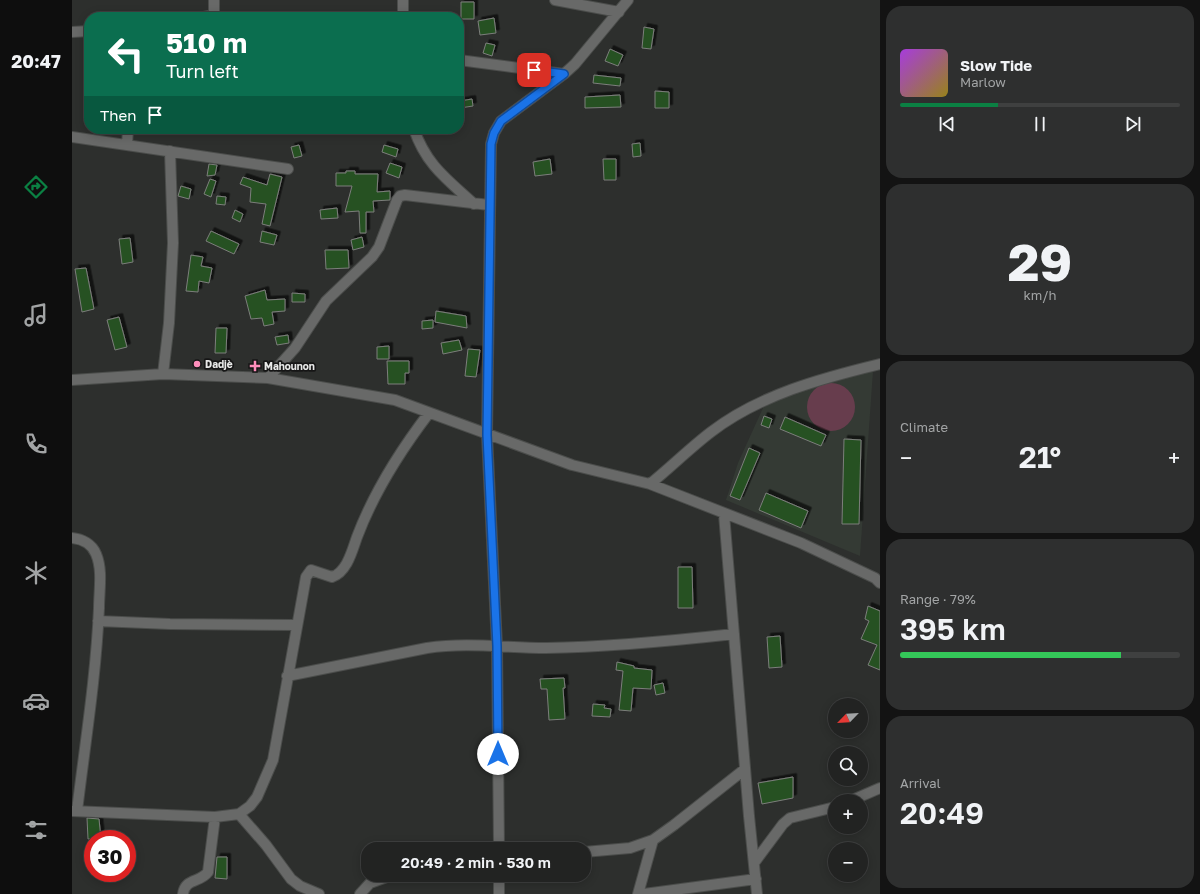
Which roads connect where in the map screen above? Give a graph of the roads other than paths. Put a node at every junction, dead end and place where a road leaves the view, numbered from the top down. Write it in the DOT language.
graph roads {
  1 [pos="214,0"];
  2 [pos="402,0"];
  3 [pos="555,0"];
  4 [pos="628,0"];
  5 [pos="213,12"];
  6 [pos="403,12"];
  7 [pos="619,12"];
  8 [pos="84,31"];
  9 [pos="72,32"];
  10 [pos="464,61"];
  11 [pos="564,74"];
  12 [pos="128,134"];
  13 [pos="416,134"];
  14 [pos="72,137"];
  15 [pos="127,145"];
  16 [pos="170,151"];
  17 [pos="288,169"];
  18 [pos="474,204"];
  19 [pos="489,205"];
  20 [pos="880,364"];
  21 [pos="72,372"];
  22 [pos="164,374"];
  23 [pos="268,378"];
  24 [pos="76,379"];
  25 [pos="430,413"];
  26 [pos="487,435"];
  27 [pos="650,484"];
  28 [pos="724,514"];
  29 [pos="72,538"];
  30 [pos="880,583"];
  31 [pos="98,622"];
  32 [pos="296,625"];
  33 [pos="734,634"];
  34 [pos="497,646"];
  35 [pos="287,676"];
  36 [pos="745,769"];
  37 [pos="880,788"];
  38 [pos="866,794"];
  39 [pos="828,809"];
  40 [pos="74,811"];
  41 [pos="239,814"];
  42 [pos="216,817"];
  43 [pos="653,840"];
  44 [pos="496,842"];
  45 [pos="591,851"];
  46 [pos="754,863"];
  47 [pos="756,879"];
  48 [pos="373,882"];
  49 [pos="499,882"];
  50 [pos="183,894"];
  51 [pos="320,894"];
  52 [pos="360,894"];
  53 [pos="499,894"];
  54 [pos="638,894"];
  55 [pos="644,894"];
  56 [pos="758,894"];
  1 -- 5 [label="street"];
  2 -- 6 [label="street"];
  3 -- 7 [label="street"];
  4 -- 7 [label="street"];
  7 -- 11 [label="street"];
  8 -- 9 [label="street"];
  10 -- 11 [label="street"];
  11 -- 19 [label="street"];
  12 -- 15 [label="street"];
  13 -- 18 [label="street"];
  14 -- 15 [label="street"];
  15 -- 16 [label="street"];
  16 -- 17 [label="street"];
  16 -- 22 [label="street"];
  18 -- 19 [label="street"];
  18 -- 23 [label="street"];
  19 -- 26 [label="street"];
  20 -- 27 [label="street"];
  21 -- 24 [label="street"];
  22 -- 23 [label="street"];
  22 -- 24 [label="street"];
  23 -- 25 [label="street"];
  25 -- 26 [label="street"];
  25 -- 32 [label="street"];
  26 -- 27 [label="street"];
  26 -- 34 [label="street"];
  27 -- 28 [label="street"];
  28 -- 30 [label="street"];
  28 -- 33 [label="street"];
  29 -- 31 [label="street"];
  31 -- 32 [label="street"];
  31 -- 40 [label="street"];
  32 -- 35 [label="street"];
  33 -- 34 [label="street"];
  33 -- 36 [label="street"];
  34 -- 35 [label="street"];
  34 -- 44 [label="street"];
  35 -- 41 [label="street"];
  36 -- 43 [label="street"];
  36 -- 46 [label="street"];
  37 -- 38 [label="street"];
  39 -- 46 [label="street"];
  40 -- 42 [label="street"];
  41 -- 42 [label="street"];
  41 -- 51 [label="street"];
  42 -- 50 [label="street"];
  43 -- 45 [label="street"];
  43 -- 54 [label="street"];
  46 -- 47 [label="street"];
  47 -- 55 [label="street"];
  47 -- 56 [label="street"];
  48 -- 52 [label="street"];
  49 -- 53 [label="street"];
}
